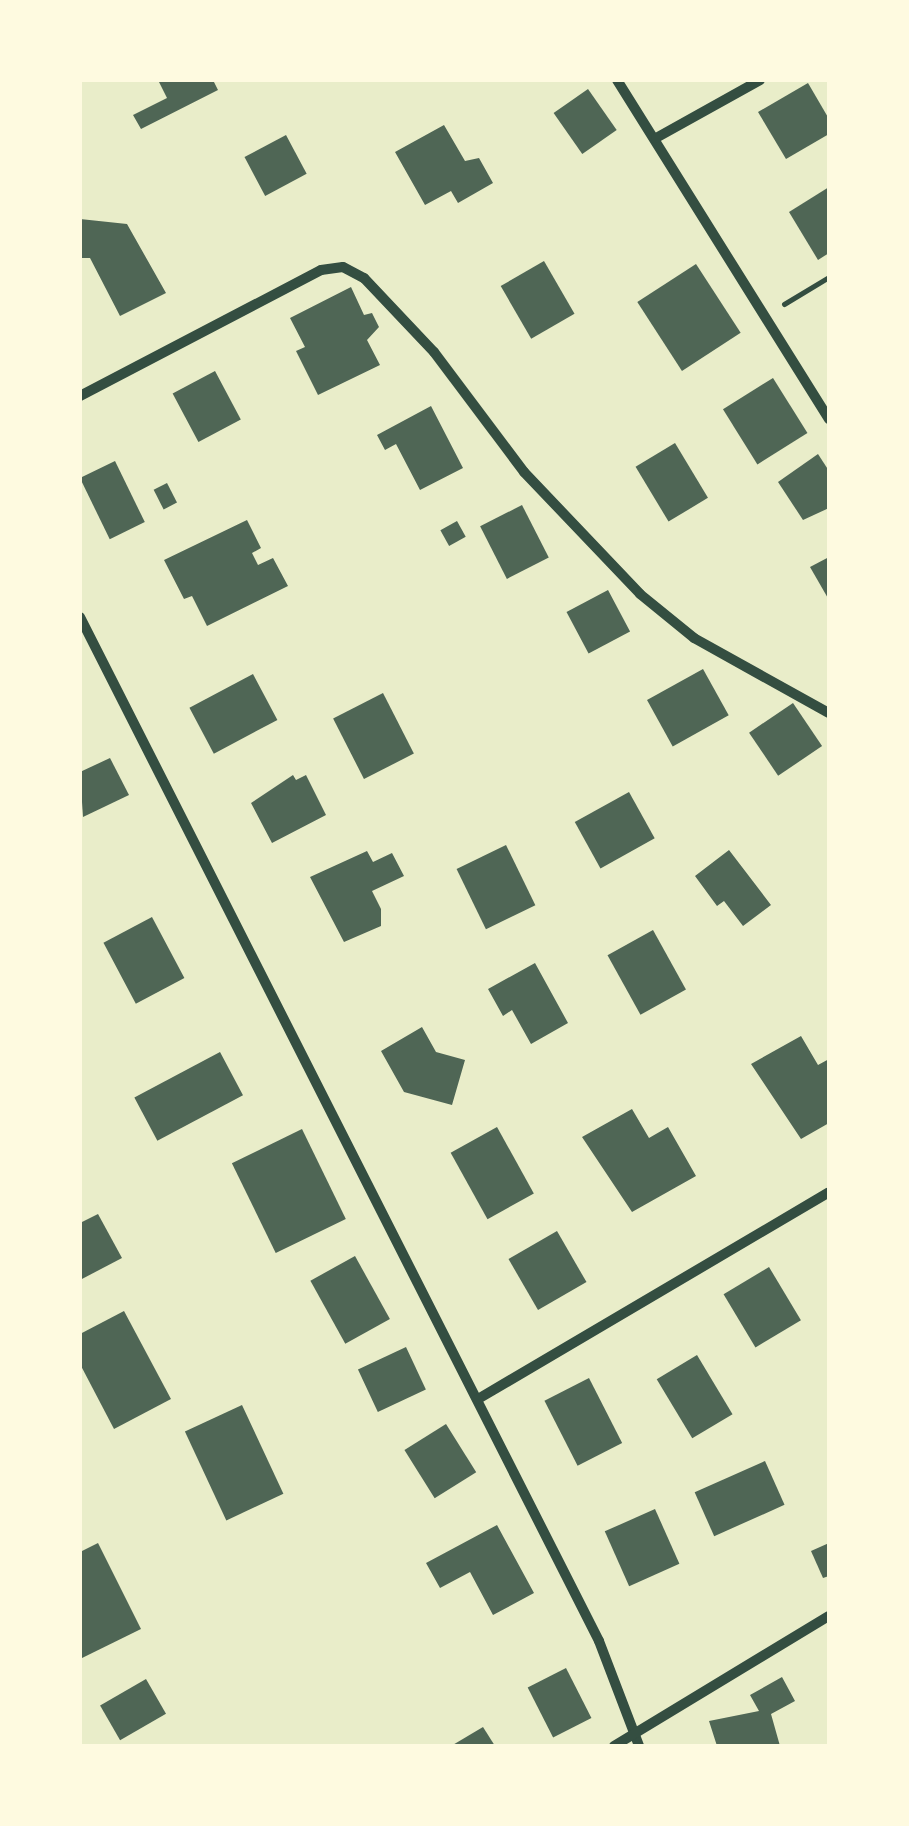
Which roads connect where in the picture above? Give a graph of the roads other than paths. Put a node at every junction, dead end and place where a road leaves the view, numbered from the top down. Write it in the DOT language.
graph roads {
  1 [pos="617,80"];
  2 [pos="760,80"];
  3 [pos="656,138"];
  4 [pos="80,396"];
  5 [pos="829,419"];
  6 [pos="80,617"];
  7 [pos="829,713"];
  8 [pos="829,1192"];
  9 [pos="478,1400"];
  10 [pos="829,1616"];
  11 [pos="635,1733"];
  12 [pos="614,1746"];
  13 [pos="639,1746"];
  1 -- 3 [label="street"];
  2 -- 3 [label="street"];
  3 -- 5 [label="street"];
  4 -- 7 [label="street"];
  6 -- 9 [label="street"];
  8 -- 9 [label="street"];
  9 -- 11 [label="street"];
  10 -- 11 [label="street"];
  11 -- 12 [label="street"];
  11 -- 13 [label="street"];
}
